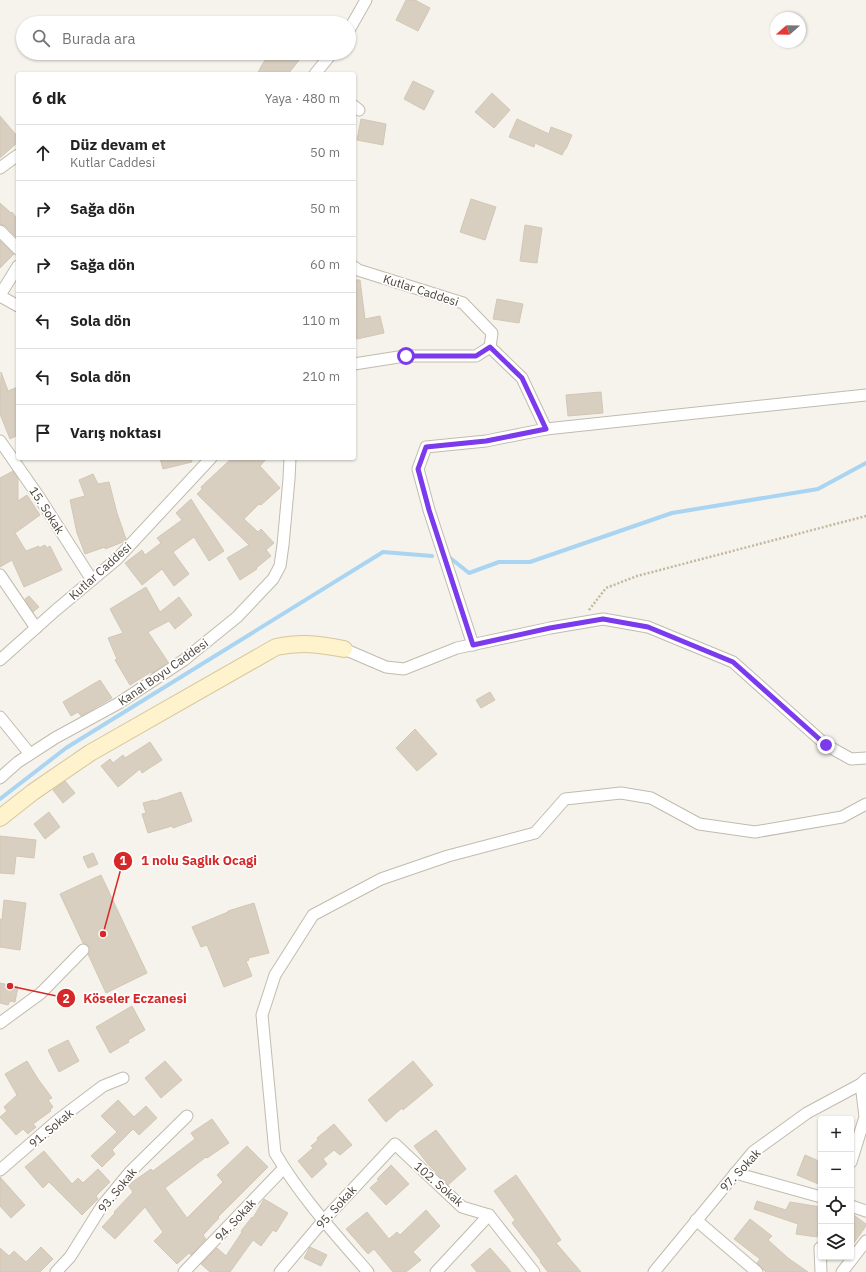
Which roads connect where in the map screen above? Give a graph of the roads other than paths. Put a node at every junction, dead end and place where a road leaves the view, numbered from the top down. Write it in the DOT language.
graph roads {
  1 [pos="366,0"];
  2 [pos="356,18"];
  3 [pos="326,60"];
  4 [pos="317,72"];
  5 [pos="16,156"];
  6 [pos="0,168"];
  7 [pos="0,231"];
  8 [pos="16,248"];
  9 [pos="356,268"];
  10 [pos="16,269"];
  11 [pos="0,296"];
  12 [pos="16,305"];
  13 [pos="490,347"];
  14 [pos="356,364"];
  15 [pos="866,394"];
  16 [pos="546,429"];
  17 [pos="0,441"];
  18 [pos="209,460"];
  19 [pos="290,460"];
  20 [pos="0,575"];
  21 [pos="92,580"];
  22 [pos="36,628"];
  23 [pos="473,645"];
  24 [pos="344,649"];
  25 [pos="0,660"];
  26 [pos="0,717"];
  27 [pos="30,754"];
  28 [pos="866,758"];
  29 [pos="0,778"];
  30 [pos="866,804"];
  31 [pos="0,818"];
  32 [pos="83,950"];
  33 [pos="0,1023"];
  34 [pos="123,1078"];
  35 [pos="863,1081"];
  36 [pos="187,1116"];
  37 [pos="395,1144"];
  38 [pos="854,1152"];
  39 [pos="284,1168"];
  40 [pos="0,1170"];
  41 [pos="735,1174"];
  42 [pos="818,1196"];
  43 [pos="854,1207"];
  44 [pos="866,1211"];
  45 [pos="489,1215"];
  46 [pos="696,1220"];
  47 [pos="323,1221"];
  48 [pos="866,1241"];
  49 [pos="820,1260"];
  50 [pos="189,1270"];
  51 [pos="56,1272"];
  52 [pos="280,1272"];
  53 [pos="368,1272"];
  54 [pos="436,1272"];
  55 [pos="534,1272"];
  56 [pos="654,1272"];
  57 [pos="757,1272"];
  58 [pos="821,1272"];
  59 [pos="842,1272"];
  1 -- 2 [label="street"];
  3 -- 4 [label="street"];
  5 -- 6 [label="street"];
  7 -- 8 [label="street"];
  9 -- 13 [label="street, Kutlar Caddesi"];
  10 -- 11 [label="street"];
  11 -- 12 [label="street"];
  13 -- 14 [label="street"];
  13 -- 16 [label="street"];
  15 -- 16 [label="street"];
  16 -- 23 [label="street"];
  17 -- 21 [label="street, 15. Sokak"];
  18 -- 21 [label="street, Kutlar Caddesi"];
  19 -- 27 [label="street, Kanal Boyu Caddesi"];
  20 -- 22 [label="street"];
  21 -- 22 [label="street, Kutlar Caddesi"];
  22 -- 25 [label="street, Kutlar Caddesi"];
  23 -- 24 [label="street"];
  23 -- 28 [label="street"];
  24 -- 31 [label="street"];
  26 -- 27 [label="street"];
  27 -- 29 [label="street, Kanal Boyu Caddesi"];
  30 -- 39 [label="street"];
  32 -- 33 [label="street"];
  34 -- 40 [label="street, 91. Sokak"];
  35 -- 38 [label="street"];
  35 -- 41 [label="street, 97. Sokak"];
  36 -- 51 [label="street, 93. Sokak"];
  37 -- 45 [label="street, 102. Sokak"];
  37 -- 47 [label="street, 95. Sokak"];
  39 -- 47 [label="street"];
  39 -- 50 [label="street, 94. Sokak"];
  41 -- 42 [label="street"];
  41 -- 46 [label="street, 97. Sokak"];
  43 -- 44 [label="street"];
  45 -- 54 [label="street"];
  45 -- 55 [label="street"];
  46 -- 56 [label="street, 97. Sokak"];
  46 -- 57 [label="street"];
  47 -- 52 [label="street, 95. Sokak"];
  47 -- 53 [label="street"];
  48 -- 59 [label="street"];
  49 -- 58 [label="street"];
}
